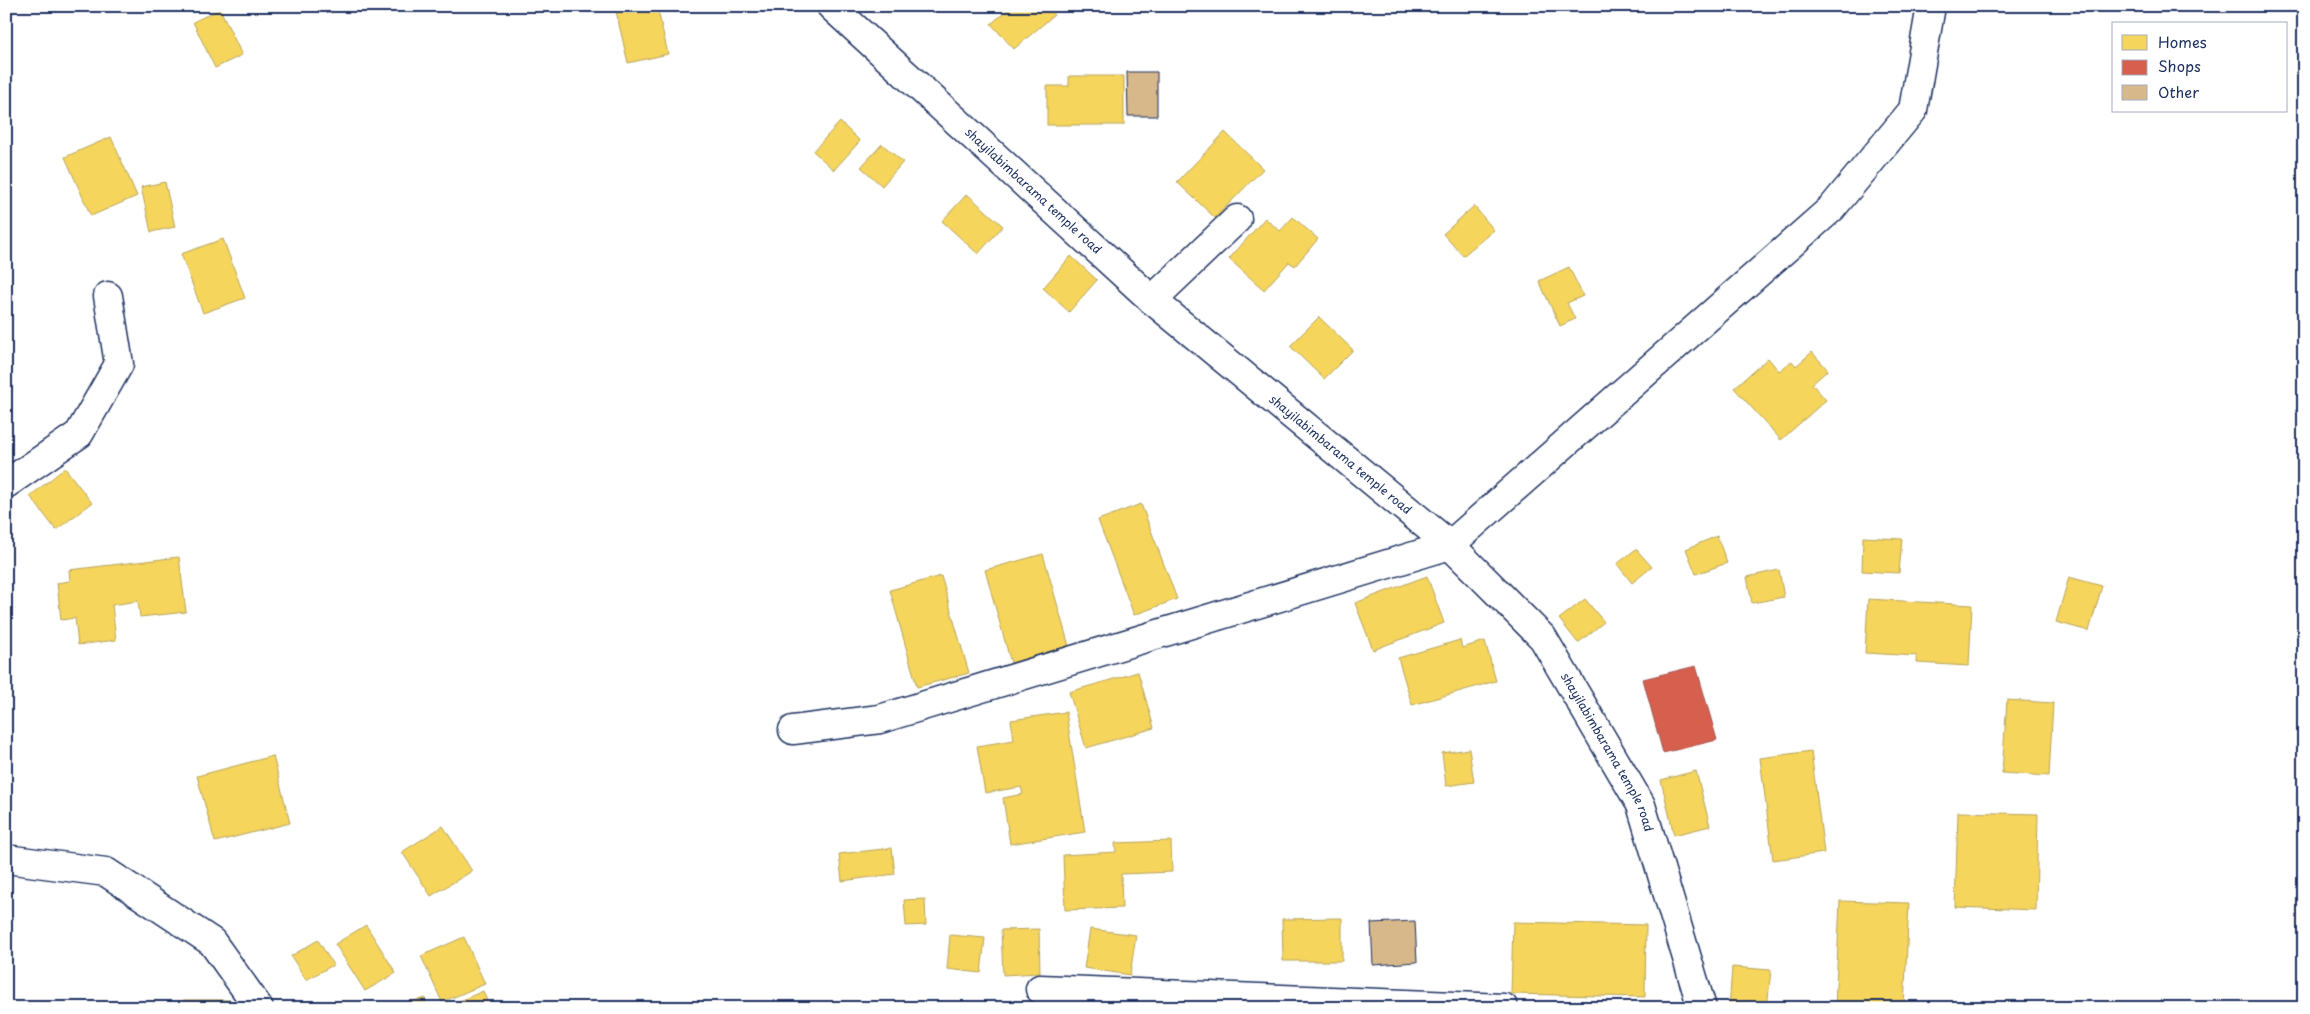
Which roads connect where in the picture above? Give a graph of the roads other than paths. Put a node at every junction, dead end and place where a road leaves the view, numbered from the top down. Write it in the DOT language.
graph roads {
  1 [pos="831,6"];
  2 [pos="1930,6"];
  3 [pos="1237,219"];
  4 [pos="108,296"];
  5 [pos="1152,300"];
  6 [pos="6,484"];
  7 [pos="1450,545"];
  8 [pos="793,730"];
  9 [pos="6,859"];
  10 [pos="1040,989"];
  11 [pos="259,1008"];
  12 [pos="1504,1008"];
  13 [pos="1702,1008"];
  1 -- 5 [label="street, shayilabimbarama temple road"];
  2 -- 7 [label="street"];
  3 -- 5 [label="street"];
  4 -- 6 [label="street"];
  5 -- 7 [label="street, shayilabimbarama temple road"];
  7 -- 8 [label="street"];
  7 -- 13 [label="street, shayilabimbarama temple road"];
  9 -- 11 [label="street"];
  10 -- 12 [label="street"];
}
